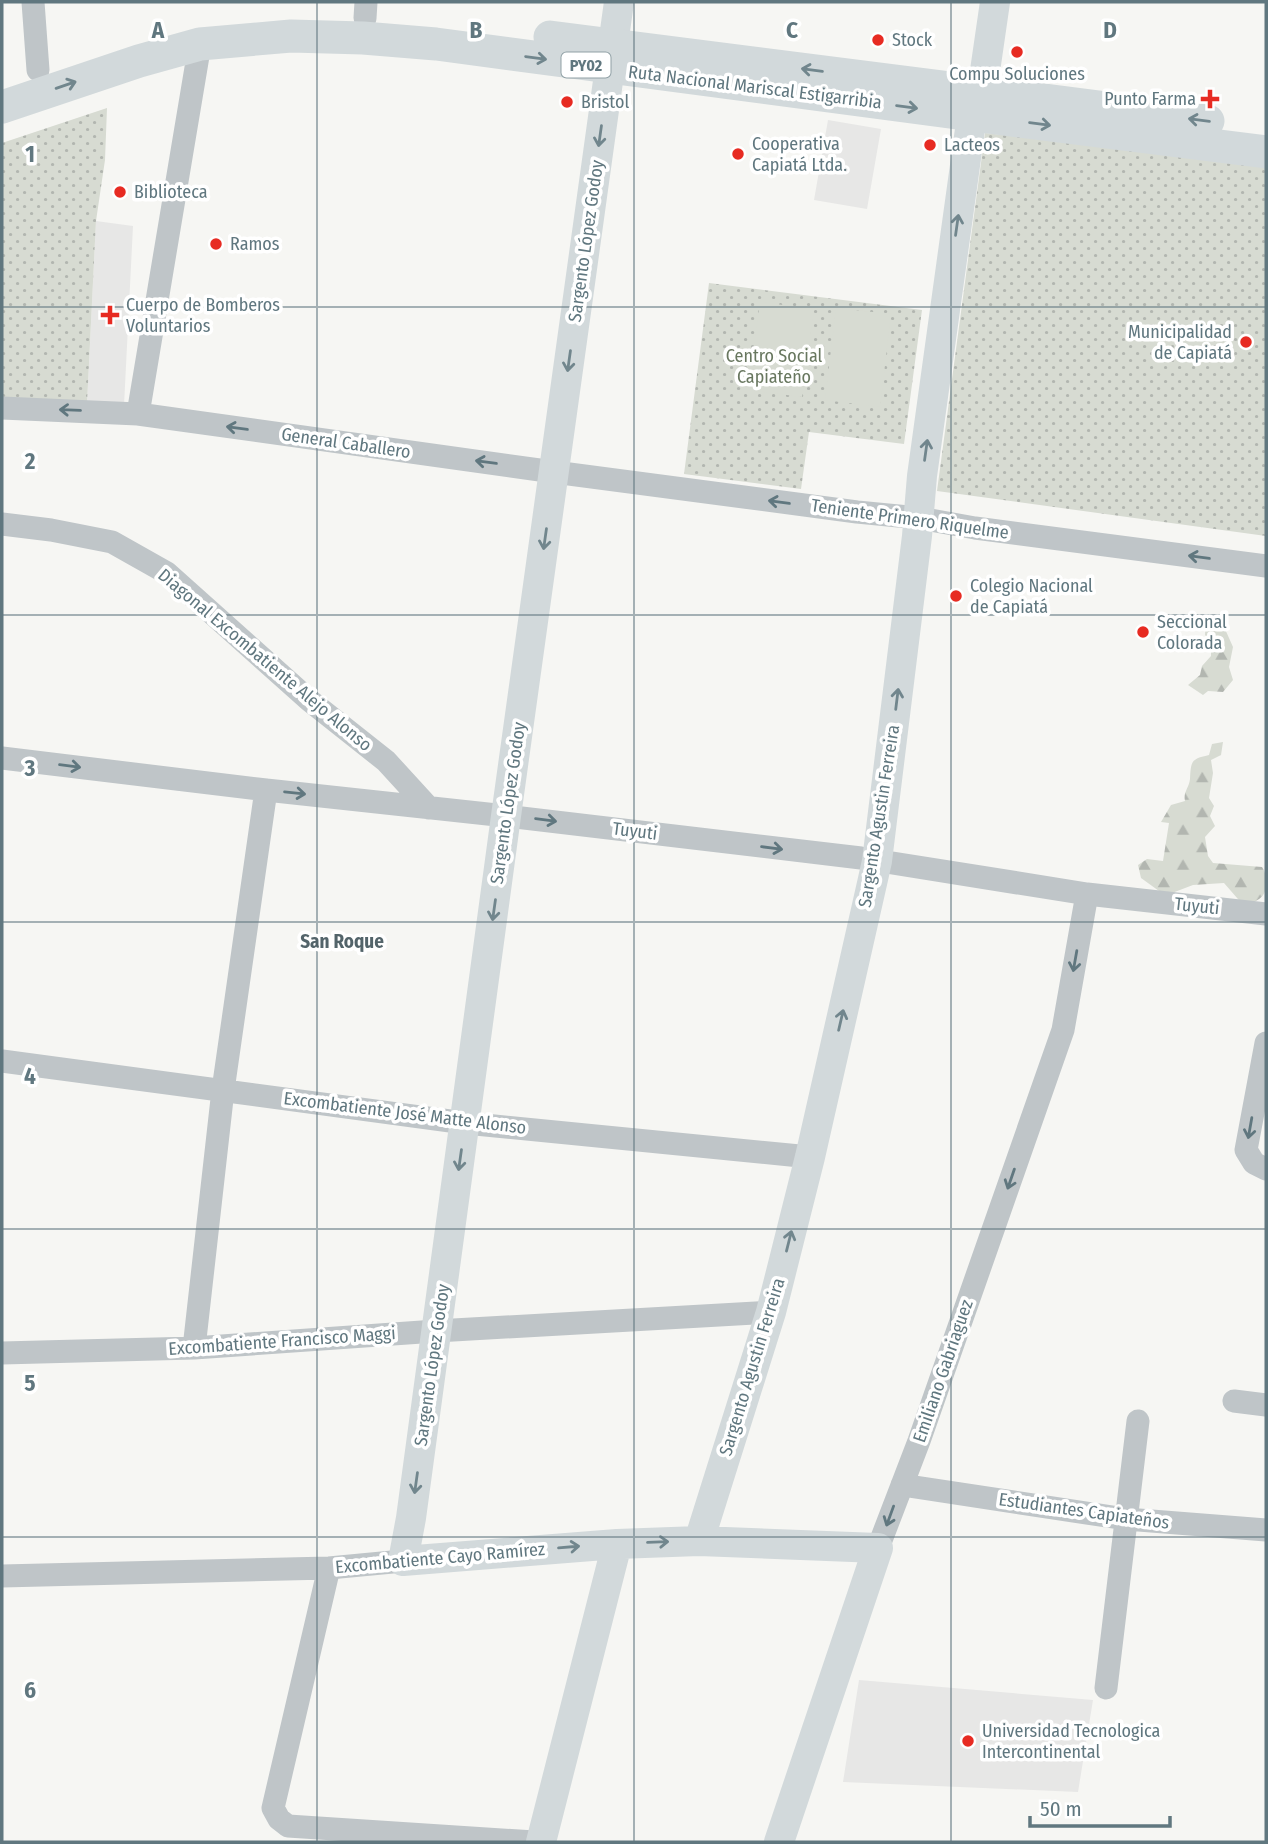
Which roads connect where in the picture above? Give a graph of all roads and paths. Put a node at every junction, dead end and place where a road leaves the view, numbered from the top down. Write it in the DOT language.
graph roads {
  1 [pos="33,2"];
  2 [pos="619,2"];
  3 [pos="982,2"];
  4 [pos="995,2"];
  5 [pos="366,10"];
  6 [pos="200,44"];
  7 [pos="611,57"];
  8 [pos="38,71"];
  9 [pos="2,82"];
  10 [pos="974,103"];
  11 [pos="2,107"];
  12 [pos="1266,129"];
  13 [pos="1266,152"];
  14 [pos="2,408"];
  15 [pos="138,414"];
  16 [pos="554,472"];
  17 [pos="919,518"];
  18 [pos="2,524"];
  19 [pos="1266,566"];
  20 [pos="2,758"];
  21 [pos="266,790"];
  22 [pos="429,807"];
  23 [pos="506,816"];
  24 [pos="877,861"];
  25 [pos="1087,894"];
  26 [pos="1266,914"];
  27 [pos="1266,1043"];
  28 [pos="2,1061"];
  29 [pos="223,1090"];
  30 [pos="465,1123"];
  31 [pos="810,1157"];
  32 [pos="1260,1166"];
  33 [pos="771,1312"];
  34 [pos="436,1331"];
  35 [pos="194,1348"];
  36 [pos="2,1353"];
  37 [pos="1234,1401"];
  38 [pos="1266,1405"];
  39 [pos="1138,1421"];
  40 [pos="902,1485"];
  41 [pos="1126,1519"];
  42 [pos="1266,1530"];
  43 [pos="699,1541"];
  44 [pos="617,1544"];
  45 [pos="878,1548"];
  46 [pos="403,1561"];
  47 [pos="329,1567"];
  48 [pos="2,1576"];
  49 [pos="1106,1688"];
  50 [pos="534,1842"];
  51 [pos="541,1842"];
  52 [pos="779,1842"];
  1 -- 8 [label="street"];
  2 -- 7 [label="main road, Sargento López Godoy"];
  3 -- 10 [label="main road"];
  4 -- 10 [label="main road"];
  5 -- 7 [label="highway, Ruta Nacional Mariscal Estigarribia / PY02"];
  5 -- 8 [label="highway, Ruta Nacional Mariscal Estigarribia / PY02"];
  6 -- 7 [label="highway, Ruta Nacional Mariscal Estigarribia / PY02, one-way"];
  11 -- 6 [label="highway, Ruta Nacional Mariscal Estigarribia / PY02, one-way"];
  6 -- 15 [label="street"];
  7 -- 10 [label="highway, Ruta Nacional Mariscal Estigarribia / PY02"];
  7 -- 16 [label="main road, Sargento López Godoy, one-way"];
  8 -- 9 [label="highway, Ruta Nacional Mariscal Estigarribia / PY02"];
  12 -- 10 [label="highway, Ruta Nacional Mariscal Estigarribia / PY02, one-way"];
  10 -- 13 [label="highway, Ruta Nacional Mariscal Estigarribia / PY02, one-way"];
  17 -- 10 [label="main road, Sargento Agustin Ferreira, one-way"];
  15 -- 14 [label="street, General Caballero, one-way"];
  16 -- 15 [label="street, General Caballero, one-way"];
  17 -- 16 [label="street, Teniente Primero Riquelme, one-way"];
  16 -- 23 [label="main road, Sargento López Godoy, one-way"];
  19 -- 17 [label="street, Teniente Primero Riquelme, one-way"];
  24 -- 17 [label="main road, Sargento Agustin Ferreira, one-way"];
  18 -- 22 [label="street, Diagonal Excombatiente Alejo Alonso"];
  20 -- 21 [label="street, Tuyuti, one-way"];
  21 -- 22 [label="street, Tuyuti, one-way"];
  21 -- 29 [label="street"];
  22 -- 23 [label="street, Tuyuti"];
  23 -- 24 [label="street, Tuyuti, one-way"];
  23 -- 30 [label="main road, Sargento López Godoy, one-way"];
  24 -- 25 [label="street, Tuyuti"];
  31 -- 24 [label="main road, Sargento Agustin Ferreira, one-way"];
  25 -- 26 [label="street, Tuyuti"];
  25 -- 40 [label="street, Emiliano Gabriaguez, one-way"];
  27 -- 32 [label="street, one-way"];
  28 -- 29 [label="street, Excombatiente José Matte Alonso"];
  29 -- 30 [label="street, Excombatiente José Matte Alonso"];
  29 -- 35 [label="street"];
  30 -- 31 [label="street, Excombatiente José Matte Alonso"];
  30 -- 34 [label="main road, Sargento López Godoy, one-way"];
  33 -- 31 [label="main road, Sargento Agustin Ferreira, one-way"];
  33 -- 34 [label="street, Excombatiente Francisco Maggi"];
  33 -- 43 [label="main road, Sargento Agustin Ferreira"];
  34 -- 35 [label="street, Excombatiente Francisco Maggi"];
  34 -- 46 [label="main road, Sargento López Godoy, one-way"];
  35 -- 36 [label="street, Excombatiente Francisco Maggi"];
  37 -- 38 [label="street"];
  39 -- 41 [label="street"];
  40 -- 41 [label="street, Estudiantes Capiateños"];
  40 -- 45 [label="street, Emiliano Gabriaguez, one-way"];
  41 -- 42 [label="street, Estudiantes Capiateños"];
  41 -- 49 [label="street"];
  44 -- 43 [label="main road, Excombatiente Cayo Ramírez, one-way"];
  43 -- 45 [label="main road, Excombatiente Cayo Ramírez"];
  46 -- 44 [label="main road, Excombatiente Cayo Ramírez, one-way"];
  44 -- 51 [label="main road"];
  45 -- 52 [label="main road, Emiliano Gabriaguez"];
  46 -- 47 [label="street, Excombatiente Cayo Ramírez"];
  47 -- 48 [label="street, Excombatiente Cayo Ramírez"];
  47 -- 50 [label="street"];
}
